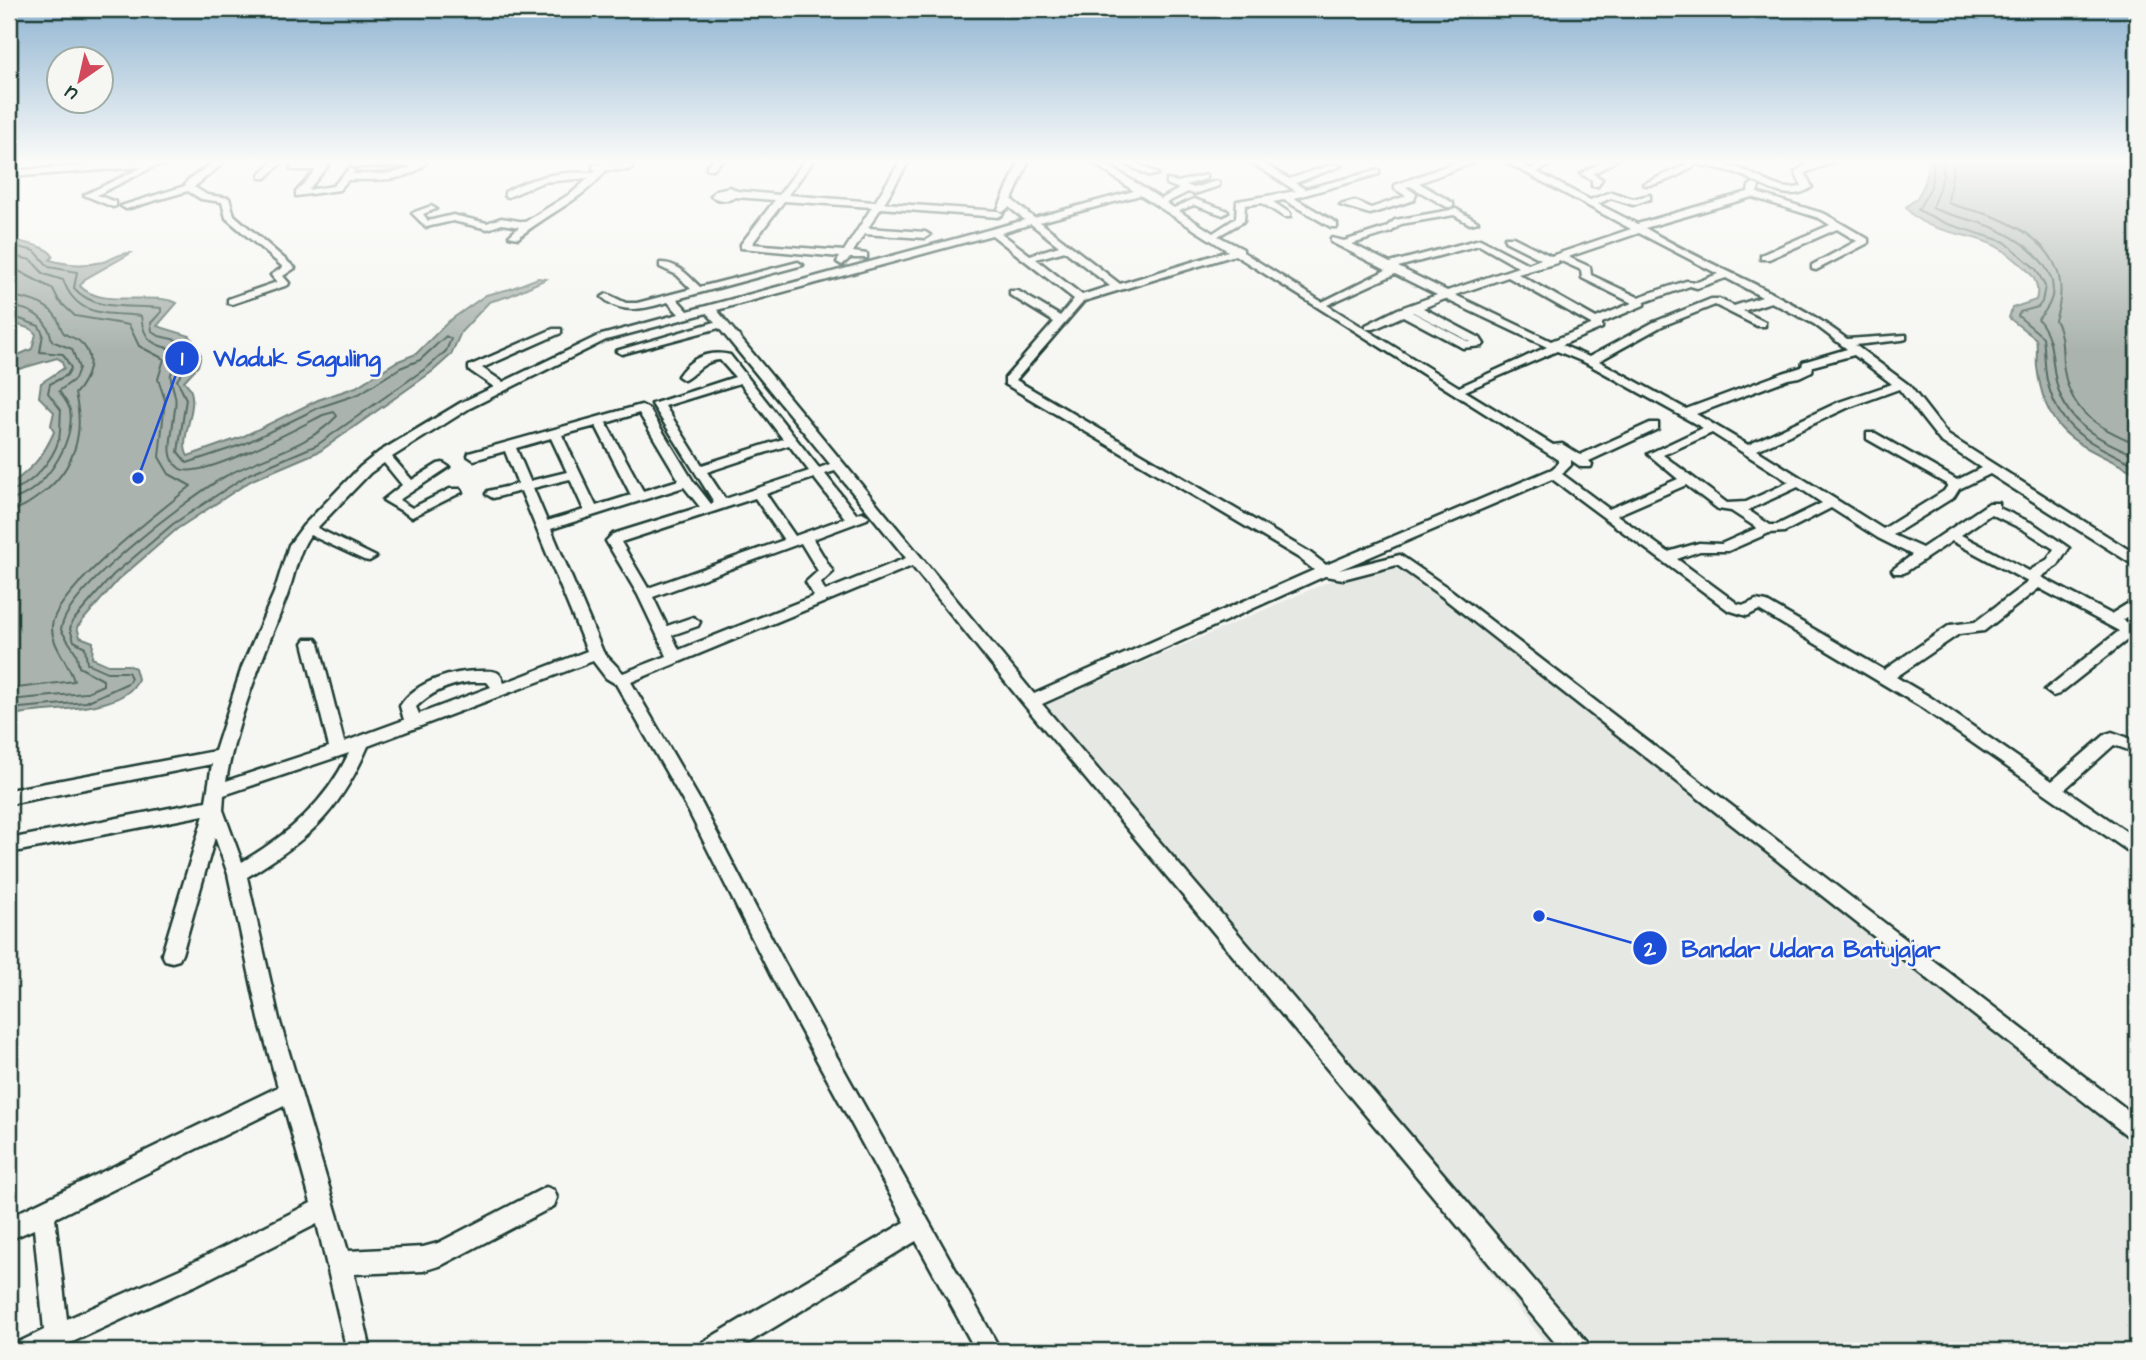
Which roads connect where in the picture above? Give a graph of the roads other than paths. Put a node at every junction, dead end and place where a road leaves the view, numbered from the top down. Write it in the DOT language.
graph roads {
  1 [pos="238,223"];
  2 [pos="477,223"];
  3 [pos="495,223"];
  4 [pos="516,223"];
  5 [pos="761,223"];
  6 [pos="867,223"];
  7 [pos="880,223"];
  8 [pos="994,223"];
  9 [pos="1021,223"];
  10 [pos="1033,223"];
  11 [pos="1195,223"];
  12 [pos="1203,223"];
  13 [pos="1235,223"];
  14 [pos="1331,223"];
  15 [pos="1396,223"];
  16 [pos="1631,223"];
  17 [pos="1655,223"];
  18 [pos="1832,223"];
  19 [pos="526,225"];
  20 [pos="1334,225"];
  21 [pos="1836,226"];
  22 [pos="1640,228"];
  23 [pos="863,231"];
  24 [pos="876,232"];
  25 [pos="990,232"];
  26 [pos="1218,233"];
  27 [pos="925,235"];
  28 [pos="514,236"];
  29 [pos="1509,239"];
  30 [pos="1064,248"];
  31 [pos="1239,251"];
  32 [pos="848,255"];
  33 [pos="863,256"];
  34 [pos="1765,257"];
  35 [pos="1026,259"];
  36 [pos="1557,259"];
  37 [pos="664,265"];
  38 [pos="798,265"];
  39 [pos="1816,267"];
  40 [pos="1528,268"];
  41 [pos="1390,269"];
  42 [pos="1724,272"];
  43 [pos="1511,274"];
  44 [pos="834,275"];
  45 [pos="1693,279"];
  46 [pos="1119,288"];
  47 [pos="697,290"];
  48 [pos="1014,293"];
  49 [pos="1447,293"];
  50 [pos="607,297"];
  51 [pos="670,298"];
  52 [pos="1774,298"];
  53 [pos="1080,299"];
  54 [pos="232,301"];
  55 [pos="1637,301"];
  56 [pos="1327,302"];
  57 [pos="1408,309"];
  58 [pos="1734,310"];
  59 [pos="685,314"];
  60 [pos="715,316"];
  61 [pos="1061,321"];
  62 [pos="1595,322"];
  63 [pos="1761,324"];
  64 [pos="1370,327"];
  65 [pos="567,336"];
  66 [pos="1902,337"];
  67 [pos="1555,346"];
  68 [pos="1852,346"];
  69 [pos="622,351"];
  70 [pos="1590,360"];
  71 [pos="684,376"];
  72 [pos="743,378"];
  73 [pos="1900,385"];
  74 [pos="503,387"];
  75 [pos="1464,388"];
  76 [pos="1686,412"];
  77 [pos="599,420"];
  78 [pos="1654,426"];
  79 [pos="1713,428"];
  80 [pos="555,433"];
  81 [pos="1871,436"];
  82 [pos="792,440"];
  83 [pos="509,446"];
  84 [pos="1749,449"];
  85 [pos="384,455"];
  86 [pos="474,456"];
  87 [pos="1603,457"];
  88 [pos="1583,462"];
  89 [pos="837,466"];
  90 [pos="443,467"];
  91 [pos="1990,469"];
  92 [pos="699,470"];
  93 [pos="817,473"];
  94 [pos="575,474"];
  95 [pos="1557,477"];
  96 [pos="1686,480"];
  97 [pos="687,482"];
  98 [pos="1799,482"];
  99 [pos="1957,485"];
  100 [pos="410,486"];
  101 [pos="525,488"];
  102 [pos="455,492"];
  103 [pos="758,492"];
  104 [pos="493,494"];
  105 [pos="639,497"];
  106 [pos="1832,503"];
  107 [pos="715,506"];
  108 [pos="1735,508"];
  109 [pos="592,512"];
  110 [pos="874,512"];
  111 [pos="1609,513"];
  112 [pos="853,519"];
  113 [pos="542,527"];
  114 [pos="307,529"];
  115 [pos="1767,529"];
  116 [pos="1883,535"];
  117 [pos="1951,535"];
  118 [pos="797,538"];
  119 [pos="1922,554"];
  120 [pos="369,557"];
  121 [pos="1670,557"];
  122 [pos="1390,559"];
  123 [pos="914,560"];
  124 [pos="2137,561"];
  125 [pos="1899,570"];
  126 [pos="1324,571"];
  127 [pos="2035,579"];
  128 [pos="645,595"];
  129 [pos="821,596"];
  130 [pos="2137,603"];
  131 [pos="2112,620"];
  132 [pos="693,622"];
  133 [pos="665,632"];
  134 [pos="2134,632"];
  135 [pos="311,643"];
  136 [pos="596,654"];
  137 [pos="676,659"];
  138 [pos="1884,678"];
  139 [pos="622,680"];
  140 [pos="500,689"];
  141 [pos="2053,690"];
  142 [pos="1031,702"];
  143 [pos="413,723"];
  144 [pos="362,742"];
  145 [pos="2137,747"];
  146 [pos="338,750"];
  147 [pos="222,756"];
  148 [pos="2053,790"];
  149 [pos="9,797"];
  150 [pos="215,803"];
  151 [pos="9,846"];
  152 [pos="2137,848"];
  153 [pos="237,874"];
  154 [pos="172,954"];
  155 [pos="290,1092"];
  156 [pos="2137,1130"];
  157 [pos="546,1198"];
  158 [pos="325,1209"];
  159 [pos="43,1211"];
  160 [pos="920,1226"];
  161 [pos="9,1229"];
  162 [pos="340,1263"];
  163 [pos="57,1336"];
  164 [pos="29,1351"];
  165 [pos="359,1351"];
  166 [pos="712,1351"];
  167 [pos="989,1351"];
  168 [pos="1578,1351"];
  1 -- 54 [label="street"];
  2 -- 3 [label="street"];
  4 -- 19 [label="street"];
  5 -- 32 [label="street"];
  6 -- 23 [label="street"];
  7 -- 24 [label="street"];
  8 -- 25 [label="street"];
  9 -- 25 [label="street"];
  10 -- 30 [label="street"];
  11 -- 31 [label="street"];
  12 -- 26 [label="street"];
  13 -- 26 [label="street"];
  14 -- 20 [label="street"];
  15 -- 41 [label="street"];
  16 -- 22 [label="street"];
  17 -- 22 [label="street"];
  18 -- 21 [label="street"];
  19 -- 28 [label="street"];
  21 -- 34 [label="street"];
  21 -- 39 [label="street"];
  22 -- 36 [label="street"];
  22 -- 42 [label="street"];
  23 -- 24 [label="street"];
  23 -- 32 [label="street"];
  24 -- 27 [label="street"];
  25 -- 35 [label="street"];
  25 -- 44 [label="street"];
  26 -- 56 [label="street"];
  29 -- 36 [label="street"];
  30 -- 35 [label="street"];
  30 -- 46 [label="street"];
  31 -- 46 [label="street"];
  31 -- 126 [label="street"];
  32 -- 33 [label="street"];
  32 -- 44 [label="street"];
  35 -- 53 [label="street"];
  36 -- 40 [label="street"];
  36 -- 55 [label="street"];
  37 -- 47 [label="street"];
  38 -- 47 [label="street"];
  40 -- 41 [label="street"];
  40 -- 43 [label="street"];
  41 -- 49 [label="street"];
  41 -- 56 [label="street"];
  42 -- 45 [label="street"];
  42 -- 52 [label="street"];
  42 -- 55 [label="street"];
  43 -- 49 [label="street"];
  43 -- 62 [label="street"];
  44 -- 60 [label="street"];
  46 -- 53 [label="street"];
  47 -- 51 [label="street"];
  48 -- 61 [label="street"];
  49 -- 57 [label="street"];
  49 -- 67 [label="street"];
  50 -- 51 [label="street"];
  51 -- 59 [label="street"];
  52 -- 58 [label="street"];
  52 -- 68 [label="street"];
  53 -- 61 [label="street"];
  55 -- 62 [label="street"];
  56 -- 64 [label="street"];
  57 -- 57 [label="street"];
  57 -- 64 [label="street"];
  58 -- 63 [label="street"];
  58 -- 70 [label="street"];
  59 -- 60 [label="street"];
  59 -- 65 [label="street"];
  60 -- 69 [label="street"];
  60 -- 89 [label="street"];
  61 -- 126 [label="street"];
  62 -- 67 [label="street"];
  64 -- 75 [label="street"];
  65 -- 74 [label="street"];
  65 -- 74 [label="street"];
  66 -- 68 [label="street"];
  67 -- 70 [label="street"];
  67 -- 75 [label="street"];
  68 -- 73 [label="street"];
  68 -- 76 [label="street"];
  70 -- 76 [label="street"];
  71 -- 72 [label="street"];
  72 -- 82 [label="street"];
  72 -- 92 [label="street"];
  73 -- 84 [label="street"];
  73 -- 91 [label="street"];
  74 -- 85 [label="street"];
  75 -- 88 [label="street"];
  76 -- 79 [label="street"];
  77 -- 80 [label="street"];
  77 -- 97 [label="street"];
  77 -- 105 [label="street"];
  78 -- 88 [label="street"];
  79 -- 84 [label="street"];
  79 -- 96 [label="street"];
  80 -- 83 [label="street"];
  80 -- 94 [label="street"];
  81 -- 99 [label="street"];
  82 -- 92 [label="street"];
  82 -- 93 [label="street"];
  83 -- 86 [label="street"];
  83 -- 101 [label="street"];
  84 -- 98 [label="street"];
  85 -- 100 [label="street"];
  85 -- 114 [label="street"];
  87 -- 88 [label="street"];
  88 -- 95 [label="street"];
  89 -- 93 [label="street"];
  89 -- 110 [label="street"];
  90 -- 100 [label="street"];
  91 -- 99 [label="street"];
  91 -- 124 [label="street"];
  92 -- 107 [label="street"];
  93 -- 103 [label="street"];
  93 -- 112 [label="street"];
  94 -- 101 [label="street"];
  94 -- 109 [label="street"];
  95 -- 111 [label="street"];
  95 -- 122 [label="street"];
  96 -- 108 [label="street"];
  96 -- 111 [label="street"];
  97 -- 105 [label="street"];
  97 -- 107 [label="street"];
  98 -- 106 [label="street"];
  98 -- 108 [label="street"];
  99 -- 116 [label="street"];
  100 -- 102 [label="street"];
  101 -- 104 [label="street"];
  101 -- 113 [label="street"];
  103 -- 107 [label="street"];
  103 -- 118 [label="street"];
  105 -- 109 [label="street"];
  106 -- 115 [label="street"];
  106 -- 116 [label="street"];
  107 -- 128 [label="street"];
  108 -- 115 [label="street"];
  109 -- 113 [label="street"];
  110 -- 112 [label="street"];
  110 -- 123 [label="street"];
  111 -- 121 [label="street"];
  112 -- 118 [label="street"];
  113 -- 136 [label="street"];
  114 -- 120 [label="street"];
  114 -- 147 [label="street"];
  115 -- 121 [label="street"];
  116 -- 119 [label="street"];
  117 -- 119 [label="street"];
  117 -- 127 [label="street"];
  117 -- 127 [label="street"];
  118 -- 128 [label="street"];
  118 -- 129 [label="street"];
  119 -- 125 [label="street"];
  121 -- 138 [label="street"];
  122 -- 126 [label="street"];
  122 -- 156 [label="street"];
  123 -- 129 [label="street"];
  123 -- 142 [label="street"];
  126 -- 142 [label="street"];
  127 -- 131 [label="street"];
  127 -- 138 [label="street"];
  128 -- 133 [label="street"];
  129 -- 137 [label="street"];
  130 -- 131 [label="street"];
  131 -- 134 [label="street"];
  132 -- 133 [label="street"];
  133 -- 137 [label="street"];
  134 -- 141 [label="street"];
  135 -- 146 [label="street"];
  136 -- 139 [label="street"];
  136 -- 140 [label="street"];
  137 -- 139 [label="street"];
  138 -- 148 [label="street"];
  139 -- 160 [label="street"];
  140 -- 143 [label="street"];
  140 -- 143 [label="street"];
  142 -- 168 [label="street"];
  143 -- 144 [label="street"];
  144 -- 146 [label="street"];
  144 -- 153 [label="street"];
  145 -- 148 [label="street"];
  146 -- 150 [label="street"];
  147 -- 149 [label="street"];
  147 -- 150 [label="street"];
  148 -- 152 [label="street"];
  150 -- 151 [label="street"];
  150 -- 153 [label="street"];
  150 -- 154 [label="street"];
  153 -- 155 [label="street"];
  155 -- 158 [label="street"];
  155 -- 159 [label="street"];
  157 -- 162 [label="street"];
  158 -- 162 [label="street"];
  158 -- 163 [label="street"];
  159 -- 161 [label="street"];
  159 -- 163 [label="street"];
  160 -- 166 [label="street"];
  160 -- 167 [label="street"];
  162 -- 165 [label="street"];
  163 -- 164 [label="street"];
}
